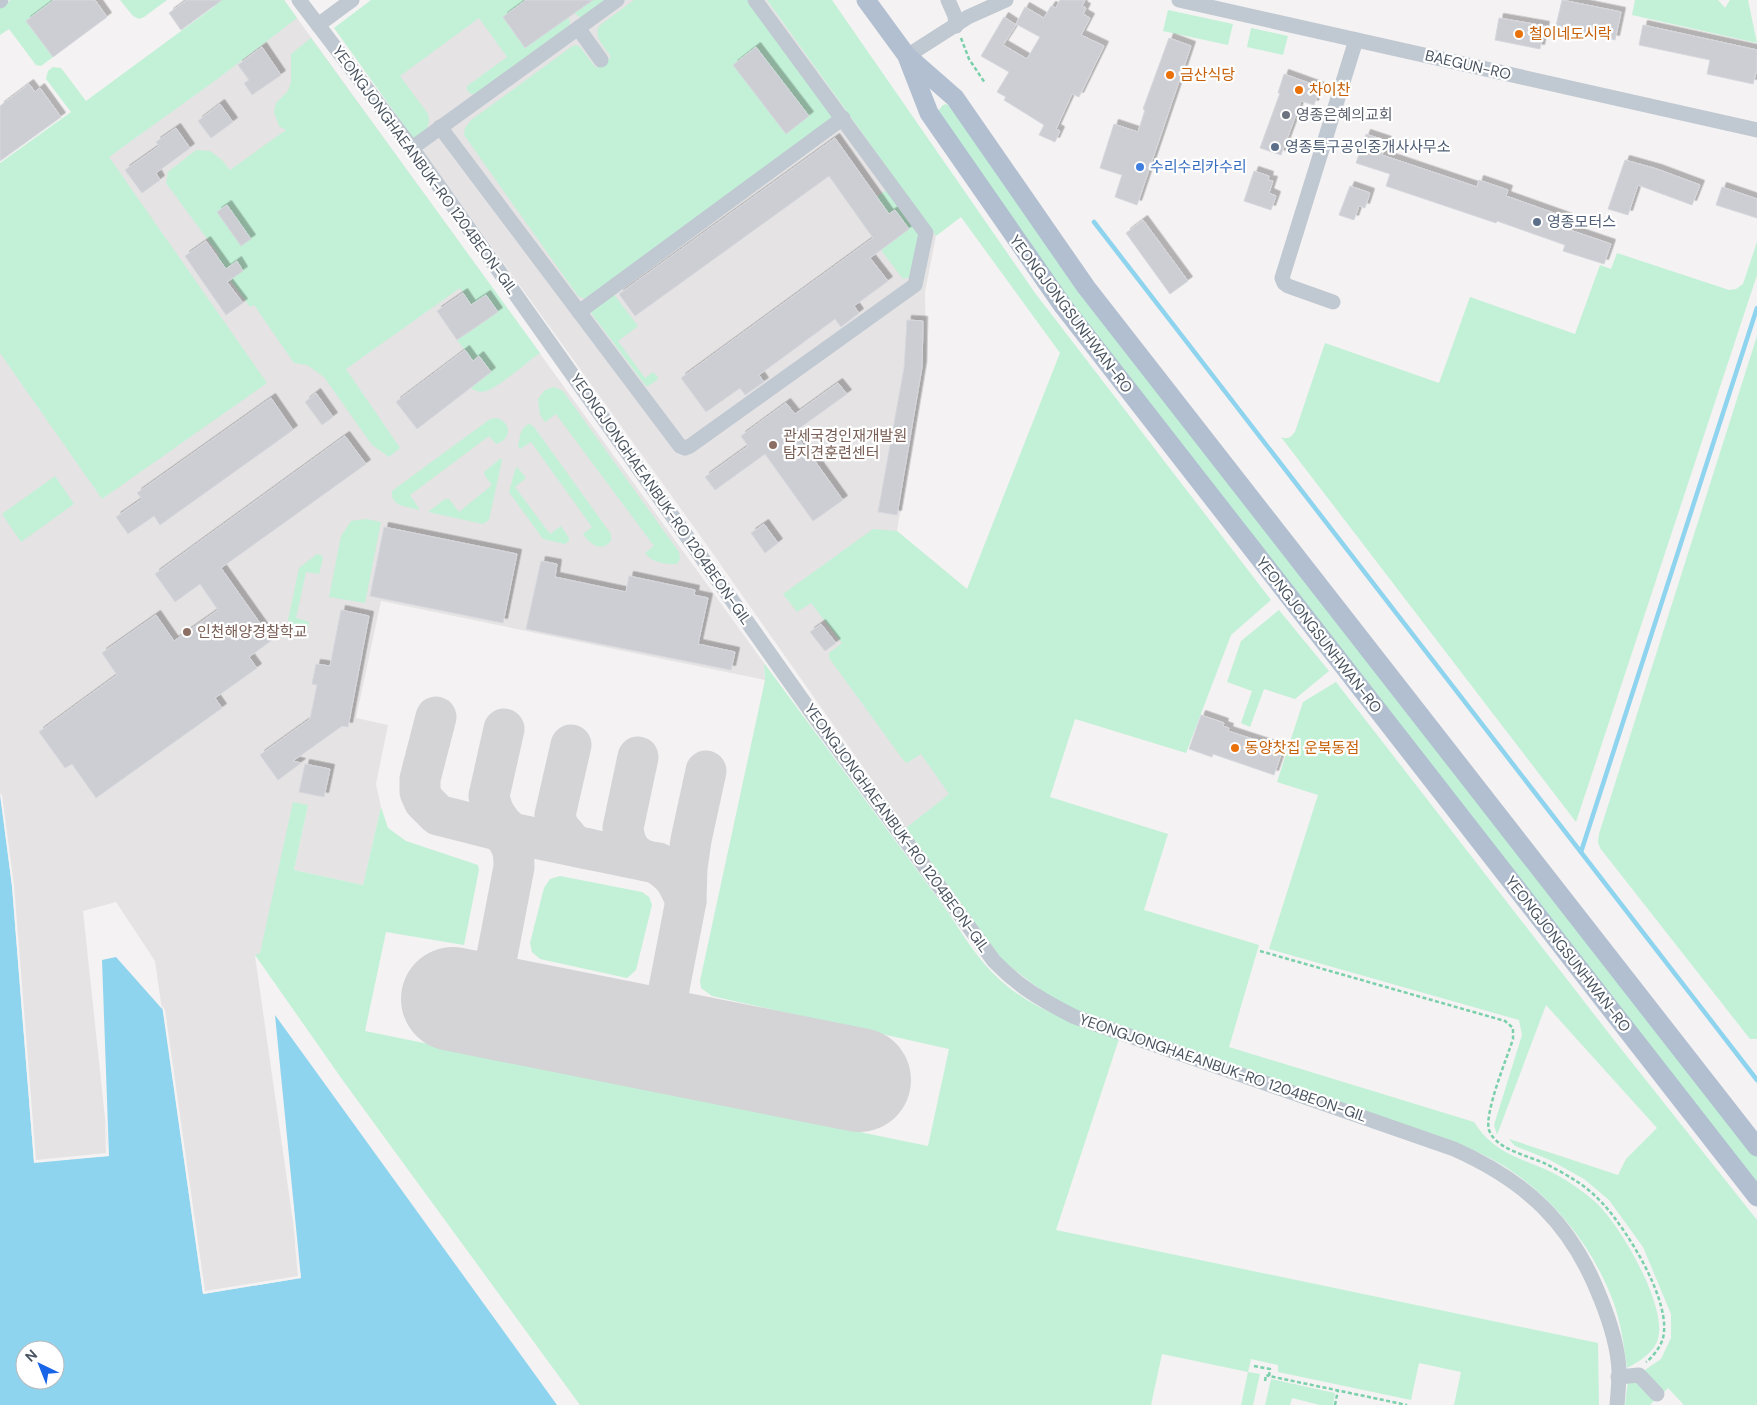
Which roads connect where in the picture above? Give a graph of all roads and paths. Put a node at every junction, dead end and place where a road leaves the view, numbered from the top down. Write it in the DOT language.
graph roads {
  1 [pos="300,0"];
  2 [pos="352,0"];
  3 [pos="617,0"];
  4 [pos="755,0"];
  5 [pos="866,0"];
  6 [pos="948,0"];
  7 [pos="1006,0"];
  8 [pos="1180,0"];
  9 [pos="318,25"];
  10 [pos="956,26"];
  11 [pos="578,28"];
  12 [pos="1356,40"];
  13 [pos="907,56"];
  14 [pos="601,60"];
  15 [pos="985,83"];
  16 [pos="843,118"];
  17 [pos="440,127"];
  18 [pos="1757,130"];
  19 [pos="412,148"];
  20 [pos="1334,302"];
  21 [pos="579,312"];
  22 [pos="1260,951"];
  23 [pos="1757,1146"];
  24 [pos="1757,1197"];
  25 [pos="1646,1363"];
  26 [pos="1254,1366"];
  27 [pos="1268,1376"];
  28 [pos="1618,1377"];
  29 [pos="1265,1381"];
  30 [pos="1338,1390"];
  31 [pos="1657,1394"];
  32 [pos="1377,1399"];
  33 [pos="1335,1405"];
  34 [pos="1376,1405"];
  35 [pos="1407,1405"];
  36 [pos="1617,1405"];
  1 -- 9 [label="street, YEONGJONGHAEANBUK-RO 1204BEON-GIL"];
  2 -- 9 [label="street"];
  3 -- 11 [label="street"];
  4 -- 16 [label="street"];
  5 -- 13 [label="main road, YEONGJONGSUNHWAN-RO"];
  6 -- 10 [label="street"];
  7 -- 10 [label="street"];
  8 -- 12 [label="street, BAEGUN-RO"];
  9 -- 19 [label="street, YEONGJONGHAEANBUK-RO 1204BEON-GIL"];
  10 -- 13 [label="street"];
  10 -- 15 [label="path"];
  11 -- 14 [label="street"];
  11 -- 17 [label="street"];
  12 -- 18 [label="street, BAEGUN-RO"];
  12 -- 20 [label="street"];
  13 -- 23 [label="main road, YEONGJONGSUNHWAN-RO"];
  13 -- 24 [label="main road, YEONGJONGSUNHWAN-RO"];
  16 -- 21 [label="street"];
  16 -- 21 [label="street"];
  17 -- 19 [label="street"];
  17 -- 21 [label="street"];
  19 -- 28 [label="street, YEONGJONGHAEANBUK-RO 1204BEON-GIL"];
  22 -- 25 [label="path"];
  26 -- 27 [label="path"];
  27 -- 29 [label="path"];
  27 -- 30 [label="path"];
  28 -- 31 [label="street"];
  28 -- 36 [label="street, YEONGJONGHAEANBUK-RO 1204BEON-GIL"];
  30 -- 32 [label="path"];
  30 -- 33 [label="path"];
  32 -- 34 [label="path"];
  32 -- 35 [label="path"];
}
